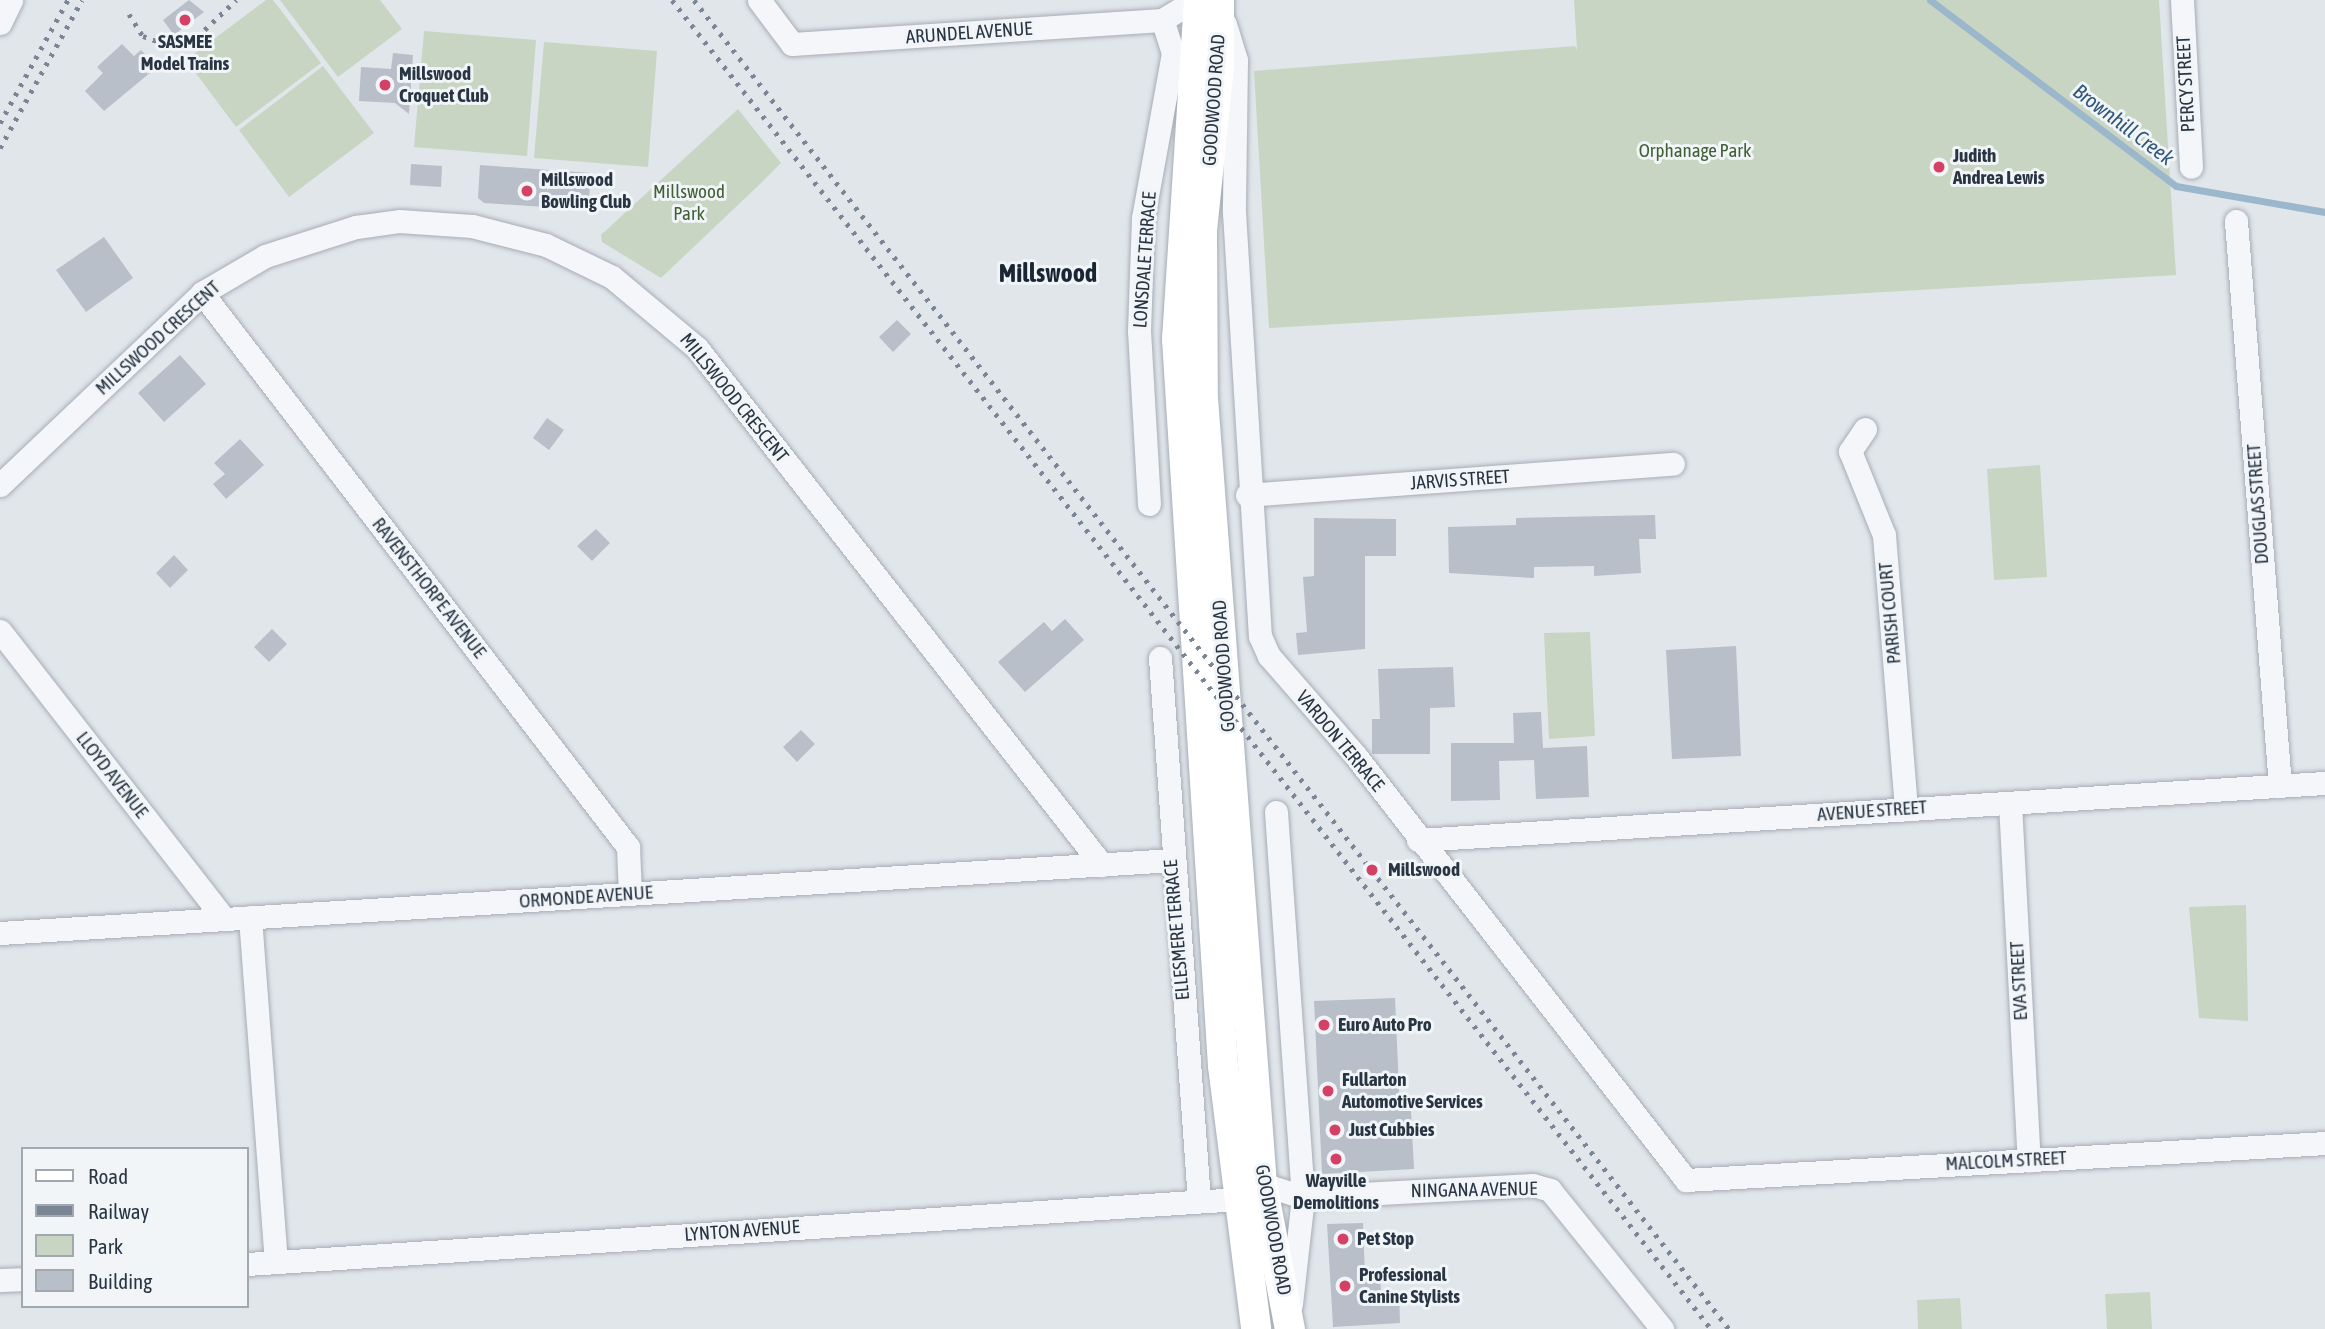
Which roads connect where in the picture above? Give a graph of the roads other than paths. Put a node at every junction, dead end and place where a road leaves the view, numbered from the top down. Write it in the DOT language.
graph roads {
  1 [pos="11,0"];
  2 [pos="759,0"];
  3 [pos="2182,0"];
  4 [pos="1208,1"];
  5 [pos="1162,20"];
  6 [pos="0,23"];
  7 [pos="2191,167"];
  8 [pos="1207,195"];
  9 [pos="1234,212"];
  10 [pos="2236,221"];
  11 [pos="202,293"];
  12 [pos="1865,429"];
  13 [pos="1673,464"];
  14 [pos="0,485"];
  15 [pos="1247,495"];
  16 [pos="1149,505"];
  17 [pos="0,631"];
  18 [pos="1160,658"];
  19 [pos="2325,783"];
  20 [pos="2280,786"];
  21 [pos="2010,803"];
  22 [pos="1906,809"];
  23 [pos="1276,812"];
  24 [pos="1418,840"];
  25 [pos="1172,860"];
  26 [pos="1101,865"];
  27 [pos="630,894"];
  28 [pos="250,917"];
  29 [pos="224,919"];
  30 [pos="0,933"];
  31 [pos="2325,1143"];
  32 [pos="2029,1160"];
  33 [pos="1686,1180"];
  34 [pos="1250,1191"];
  35 [pos="1303,1197"];
  36 [pos="1199,1201"];
  37 [pos="276,1262"];
  38 [pos="248,1264"];
  39 [pos="21,1279"];
  40 [pos="0,1280"];
  41 [pos="1289,1326"];
  42 [pos="1256,1329"];
  43 [pos="1662,1329"];
  1 -- 6 [label="street"];
  2 -- 5 [label="street, ARUNDEL AVENUE"];
  3 -- 7 [label="street, PERCY STREET"];
  4 -- 5 [label="street, ARUNDEL AVENUE"];
  4 -- 8 [label="main road, GOODWOOD ROAD"];
  4 -- 9 [label="street, VARDON TERRACE"];
  4 -- 34 [label="main road, GOODWOOD ROAD"];
  5 -- 16 [label="street, LONSDALE TERRACE"];
  8 -- 9 [label="street"];
  8 -- 34 [label="main road, GOODWOOD ROAD"];
  9 -- 15 [label="street, VARDON TERRACE"];
  10 -- 20 [label="street, DOUGLAS STREET"];
  11 -- 14 [label="street, MILLSWOOD CRESCENT"];
  11 -- 26 [label="street, MILLSWOOD CRESCENT"];
  11 -- 27 [label="street, RAVENSTHORPE AVENUE"];
  12 -- 22 [label="street, PARISH COURT"];
  13 -- 15 [label="street, JARVIS STREET"];
  15 -- 24 [label="street, VARDON TERRACE"];
  17 -- 29 [label="street, LLOYD AVENUE"];
  18 -- 25 [label="street, ELLESMERE TERRACE"];
  19 -- 20 [label="street, AVENUE STREET"];
  20 -- 21 [label="street, AVENUE STREET"];
  21 -- 22 [label="street, AVENUE STREET"];
  21 -- 32 [label="street, EVA STREET"];
  22 -- 24 [label="street, AVENUE STREET"];
  23 -- 35 [label="street, GOODWOOD ROAD"];
  24 -- 33 [label="street, VARDON TERRACE"];
  25 -- 26 [label="street, ORMONDE AVENUE"];
  25 -- 36 [label="street, ELLESMERE TERRACE"];
  26 -- 27 [label="street, ORMONDE AVENUE"];
  27 -- 28 [label="street, ORMONDE AVENUE"];
  28 -- 29 [label="street, ORMONDE AVENUE"];
  28 -- 37 [label="street"];
  29 -- 30 [label="street, ORMONDE AVENUE"];
  31 -- 32 [label="street, MALCOLM STREET"];
  32 -- 33 [label="street, MALCOLM STREET"];
  34 -- 35 [label="street, NINGANA AVENUE"];
  34 -- 36 [label="street, LYNTON AVENUE"];
  34 -- 41 [label="main road, GOODWOOD ROAD"];
  34 -- 42 [label="main road, GOODWOOD ROAD"];
  35 -- 41 [label="street"];
  35 -- 43 [label="street, NINGANA AVENUE"];
  36 -- 37 [label="street, LYNTON AVENUE"];
  37 -- 38 [label="street, LYNTON AVENUE"];
  39 -- 40 [label="street"];
}
